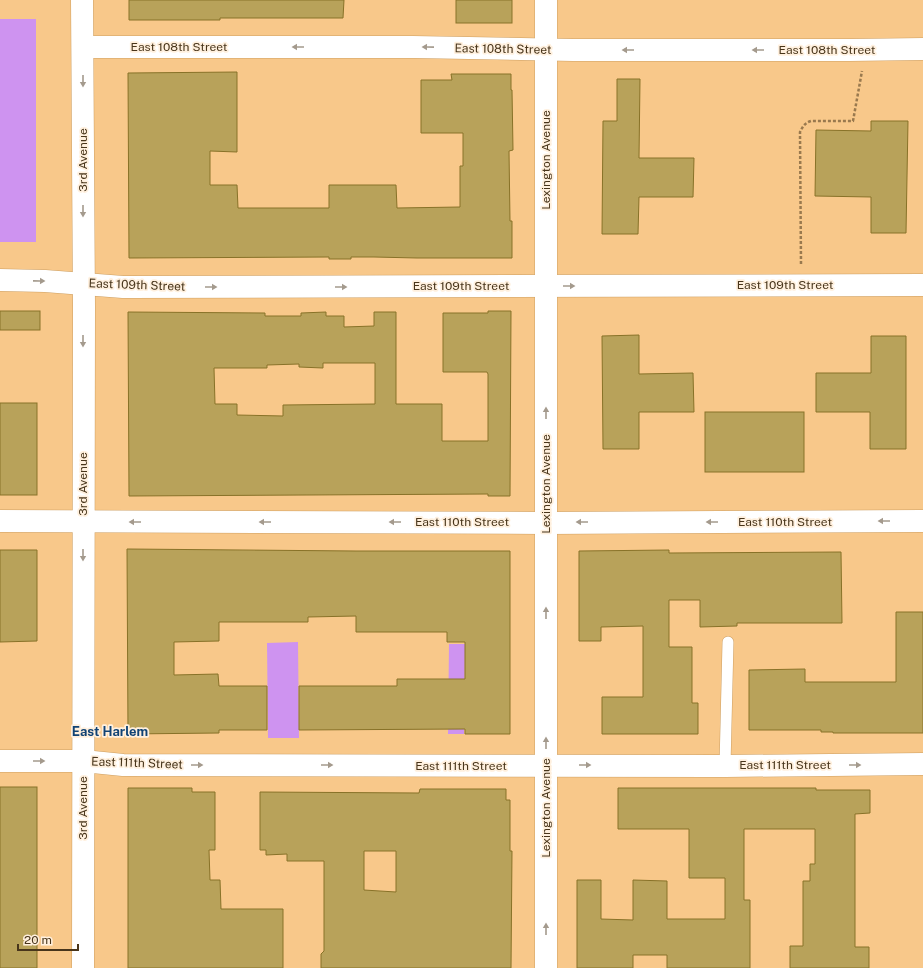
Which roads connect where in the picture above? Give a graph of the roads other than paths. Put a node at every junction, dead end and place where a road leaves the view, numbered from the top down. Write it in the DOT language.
graph roads {
  1 [pos="82,0"];
  2 [pos="546,0"];
  3 [pos="83,47"];
  4 [pos="923,49"];
  5 [pos="546,50"];
  6 [pos="0,280"];
  7 [pos="84,284"];
  8 [pos="923,285"];
  9 [pos="546,286"];
  10 [pos="0,521"];
  11 [pos="923,521"];
  12 [pos="83,522"];
  13 [pos="546,522"];
  14 [pos="728,642"];
  15 [pos="0,761"];
  16 [pos="83,761"];
  17 [pos="923,764"];
  18 [pos="546,765"];
  19 [pos="725,766"];
  20 [pos="83,968"];
  21 [pos="546,968"];
  1 -- 3 [label="street, 3rd Avenue"];
  2 -- 5 [label="street, Lexington Avenue"];
  5 -- 3 [label="street, East 108th Street, one-way"];
  3 -- 7 [label="street, 3rd Avenue, one-way"];
  4 -- 5 [label="street, East 108th Street, one-way"];
  5 -- 9 [label="street, Lexington Avenue"];
  6 -- 7 [label="street, East 109th Street, one-way"];
  7 -- 9 [label="street, East 109th Street, one-way"];
  7 -- 12 [label="street, 3rd Avenue, one-way"];
  9 -- 8 [label="street, East 109th Street, one-way"];
  13 -- 9 [label="street, Lexington Avenue, one-way"];
  10 -- 12 [label="street, East 110th Street"];
  11 -- 13 [label="street, East 110th Street, one-way"];
  13 -- 12 [label="street, East 110th Street, one-way"];
  12 -- 16 [label="street, 3rd Avenue, one-way"];
  18 -- 13 [label="street, Lexington Avenue, one-way"];
  14 -- 19 [label="lane"];
  15 -- 16 [label="street, East 111th Street, one-way"];
  16 -- 18 [label="street, East 111th Street, one-way"];
  16 -- 20 [label="street, 3rd Avenue"];
  19 -- 17 [label="street, East 111th Street, one-way"];
  18 -- 19 [label="street, East 111th Street, one-way"];
  21 -- 18 [label="street, Lexington Avenue, one-way"];
}
